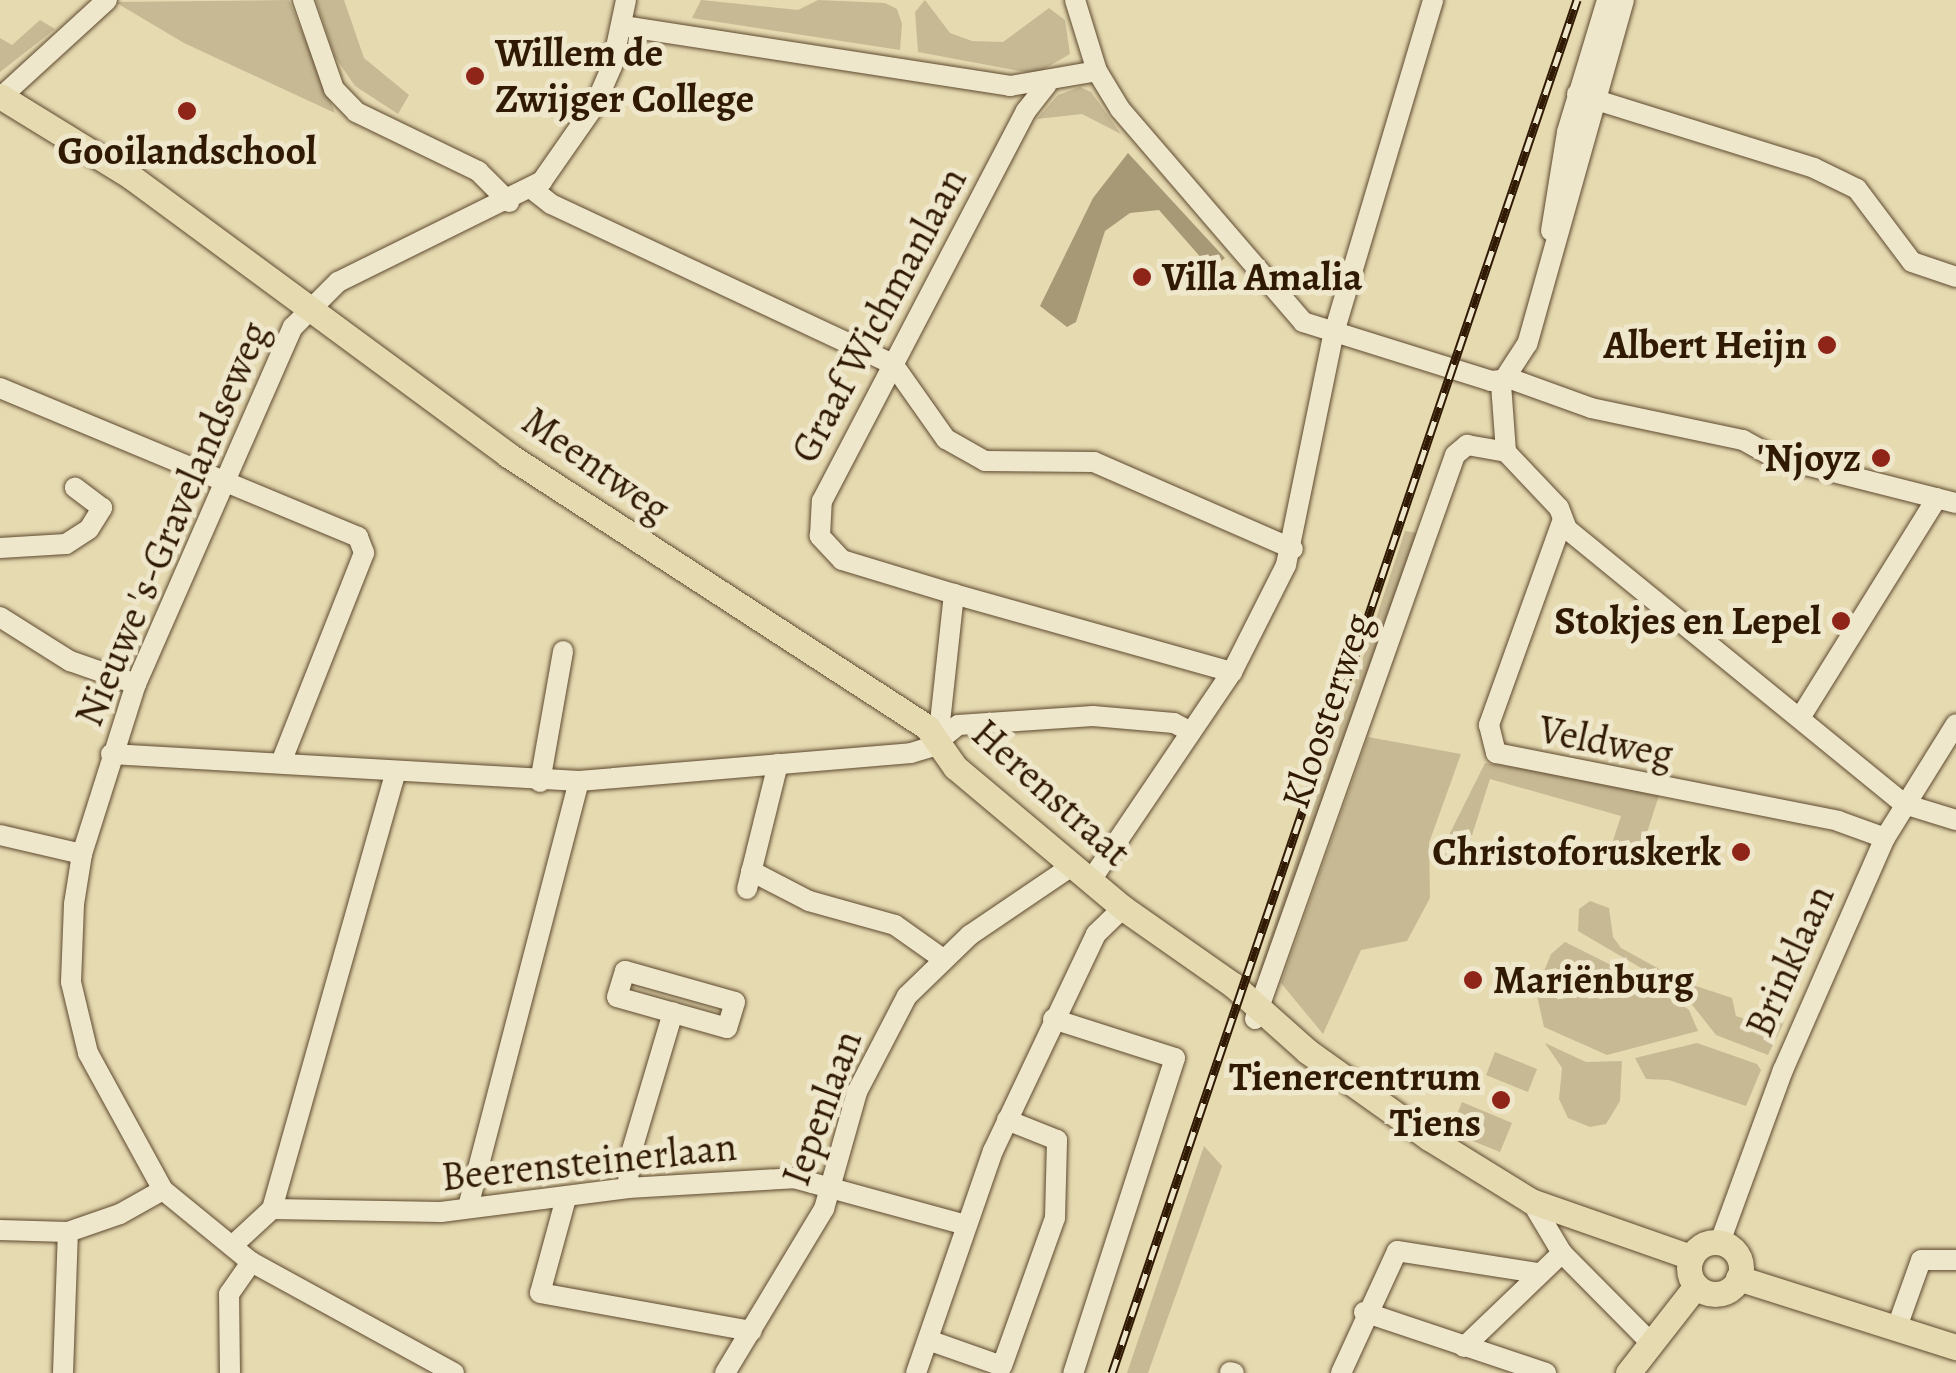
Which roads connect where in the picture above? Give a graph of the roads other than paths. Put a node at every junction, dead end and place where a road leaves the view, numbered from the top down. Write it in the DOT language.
graph roads {
  1 [pos="107,0"];
  2 [pos="303,0"];
  3 [pos="626,0"];
  4 [pos="1433,0"];
  5 [pos="1607,0"];
  6 [pos="1624,0"];
  7 [pos="1081,3"];
  8 [pos="623,26"];
  9 [pos="1097,70"];
  10 [pos="1047,84"];
  11 [pos="1,97"];
  12 [pos="1585,97"];
  13 [pos="532,189"];
  14 [pos="509,202"];
  15 [pos="1956,276"];
  16 [pos="309,306"];
  17 [pos="1333,336"];
  18 [pos="893,364"];
  19 [pos="1504,378"];
  20 [pos="0,388"];
  21 [pos="1503,430"];
  22 [pos="1482,444"];
  23 [pos="1506,452"];
  24 [pos="220,482"];
  25 [pos="75,488"];
  26 [pos="1946,500"];
  27 [pos="1562,522"];
  28 [pos="0,548"];
  29 [pos="1292,549"];
  30 [pos="954,594"];
  31 [pos="0,618"];
  32 [pos="563,651"];
  33 [pos="1232,672"];
  34 [pos="136,684"];
  35 [pos="1800,718"];
  36 [pos="1956,724"];
  37 [pos="1191,732"];
  38 [pos="938,741"];
  39 [pos="111,754"];
  40 [pos="281,763"];
  41 [pos="778,764"];
  42 [pos="394,773"];
  43 [pos="579,781"];
  44 [pos="540,782"];
  45 [pos="1904,804"];
  46 [pos="1956,820"];
  47 [pos="0,834"];
  48 [pos="1885,838"];
  49 [pos="82,854"];
  50 [pos="1082,873"];
  51 [pos="1123,908"];
  52 [pos="943,959"];
  53 [pos="672,1012"];
  54 [pos="1259,1014"];
  55 [pos="1054,1018"];
  56 [pos="1007,1120"];
  57 [pos="831,1186"];
  58 [pos="628,1188"];
  59 [pos="163,1190"];
  60 [pos="566,1198"];
  61 [pos="1532,1201"];
  62 [pos="468,1207"];
  63 [pos="272,1209"];
  64 [pos="962,1224"];
  65 [pos="0,1230"];
  66 [pos="68,1232"];
  67 [pos="1720,1242"];
  68 [pos="232,1246"];
  69 [pos="1562,1252"];
  70 [pos="1690,1257"];
  71 [pos="1956,1260"];
  72 [pos="251,1262"];
  73 [pos="1538,1272"];
  74 [pos="1738,1278"];
  75 [pos="1696,1286"];
  76 [pos="1364,1312"];
  77 [pos="1896,1330"];
  78 [pos="752,1331"];
  79 [pos="928,1340"];
  80 [pos="1649,1341"];
  81 [pos="1464,1347"];
  82 [pos="1956,1347"];
  83 [pos="63,1373"];
  84 [pos="230,1373"];
  85 [pos="454,1373"];
  86 [pos="725,1373"];
  87 [pos="916,1373"];
  88 [pos="1072,1373"];
  89 [pos="1341,1373"];
  90 [pos="1546,1373"];
  91 [pos="1628,1373"];
  1 -- 11 [label="street"];
  2 -- 14 [label="street"];
  3 -- 8 [label="street, Nieuwe 's-Gravelandseweg"];
  4 -- 17 [label="street"];
  5 -- 12 [label="street"];
  6 -- 12 [label="street"];
  7 -- 9 [label="street"];
  8 -- 10 [label="street"];
  8 -- 13 [label="street, Nieuwe 's-Gravelandseweg"];
  9 -- 10 [label="street"];
  9 -- 17 [label="street"];
  10 -- 18 [label="street, Graaf Wichmanlaan"];
  11 -- 16 [label="main road, Meentweg"];
  12 -- 15 [label="street"];
  12 -- 19 [label="street"];
  13 -- 14 [label="street, Nieuwe 's-Gravelandseweg"];
  13 -- 18 [label="street"];
  14 -- 16 [label="street, Nieuwe 's-Gravelandseweg"];
  16 -- 24 [label="street, Nieuwe 's-Gravelandseweg"];
  16 -- 38 [label="main road, Meentweg"];
  17 -- 19 [label="street"];
  17 -- 29 [label="street"];
  18 -- 29 [label="street"];
  18 -- 30 [label="street, Graaf Wichmanlaan"];
  19 -- 21 [label="street"];
  19 -- 26 [label="street"];
  20 -- 24 [label="street"];
  21 -- 22 [label="street, Kloosterweg"];
  21 -- 23 [label="street"];
  22 -- 23 [label="street"];
  22 -- 54 [label="street, Kloosterweg"];
  23 -- 27 [label="street"];
  24 -- 34 [label="street, Nieuwe 's-Gravelandseweg"];
  24 -- 40 [label="street"];
  25 -- 28 [label="street"];
  26 -- 35 [label="street"];
  27 -- 35 [label="street"];
  27 -- 48 [label="street, Veldweg"];
  29 -- 33 [label="street"];
  30 -- 33 [label="street, Graaf Wichmanlaan"];
  30 -- 38 [label="street"];
  31 -- 34 [label="street"];
  32 -- 44 [label="street"];
  33 -- 37 [label="street"];
  34 -- 39 [label="street, Nieuwe 's-Gravelandseweg"];
  35 -- 45 [label="street"];
  36 -- 45 [label="street, Brinklaan"];
  37 -- 38 [label="street"];
  37 -- 50 [label="street"];
  38 -- 41 [label="street, Herenstraat"];
  38 -- 50 [label="main road, Herenstraat"];
  39 -- 40 [label="street, Herenstraat"];
  39 -- 49 [label="street, Nieuwe 's-Gravelandseweg"];
  40 -- 42 [label="street, Herenstraat"];
  41 -- 43 [label="street, Herenstraat"];
  41 -- 52 [label="street"];
  42 -- 44 [label="street, Herenstraat"];
  42 -- 63 [label="street"];
  43 -- 44 [label="street, Herenstraat"];
  43 -- 62 [label="street"];
  45 -- 46 [label="street"];
  45 -- 48 [label="street, Brinklaan"];
  47 -- 49 [label="street"];
  48 -- 67 [label="street, Brinklaan"];
  49 -- 59 [label="street, Nieuwe 's-Gravelandseweg"];
  50 -- 51 [label="main road, Herenstraat"];
  50 -- 52 [label="street, Iepenlaan"];
  51 -- 54 [label="main road, Herenstraat"];
  51 -- 55 [label="street"];
  52 -- 57 [label="street, Iepenlaan"];
  53 -- 53 [label="street"];
  53 -- 58 [label="street"];
  54 -- 61 [label="main road, Herenstraat"];
  55 -- 56 [label="street"];
  55 -- 88 [label="street"];
  56 -- 64 [label="street"];
  56 -- 79 [label="street"];
  57 -- 58 [label="street, Beerensteinerlaan"];
  57 -- 64 [label="street, Beerensteinerlaan"];
  57 -- 78 [label="street, Iepenlaan"];
  58 -- 60 [label="street, Beerensteinerlaan"];
  59 -- 66 [label="street"];
  59 -- 68 [label="street"];
  60 -- 62 [label="street, Beerensteinerlaan"];
  60 -- 78 [label="street"];
  61 -- 69 [label="street, Herenstraat"];
  61 -- 70 [label="main road, Herenstraat"];
  62 -- 63 [label="street, Beerensteinerlaan"];
  63 -- 68 [label="street"];
  64 -- 79 [label="street"];
  65 -- 66 [label="street"];
  66 -- 83 [label="street"];
  67 -- 70 [label="main road"];
  67 -- 74 [label="main road"];
  68 -- 72 [label="street"];
  69 -- 73 [label="street"];
  69 -- 80 [label="street, Herenstraat"];
  70 -- 75 [label="main road"];
  71 -- 77 [label="street"];
  72 -- 84 [label="street"];
  72 -- 85 [label="street"];
  73 -- 76 [label="street"];
  73 -- 81 [label="street"];
  74 -- 75 [label="main road"];
  74 -- 77 [label="main road"];
  75 -- 80 [label="main road"];
  76 -- 81 [label="street"];
  76 -- 89 [label="street"];
  77 -- 82 [label="main road"];
  78 -- 86 [label="street, Iepenlaan"];
  79 -- 87 [label="street"];
  80 -- 91 [label="main road"];
  81 -- 90 [label="street"];
}
